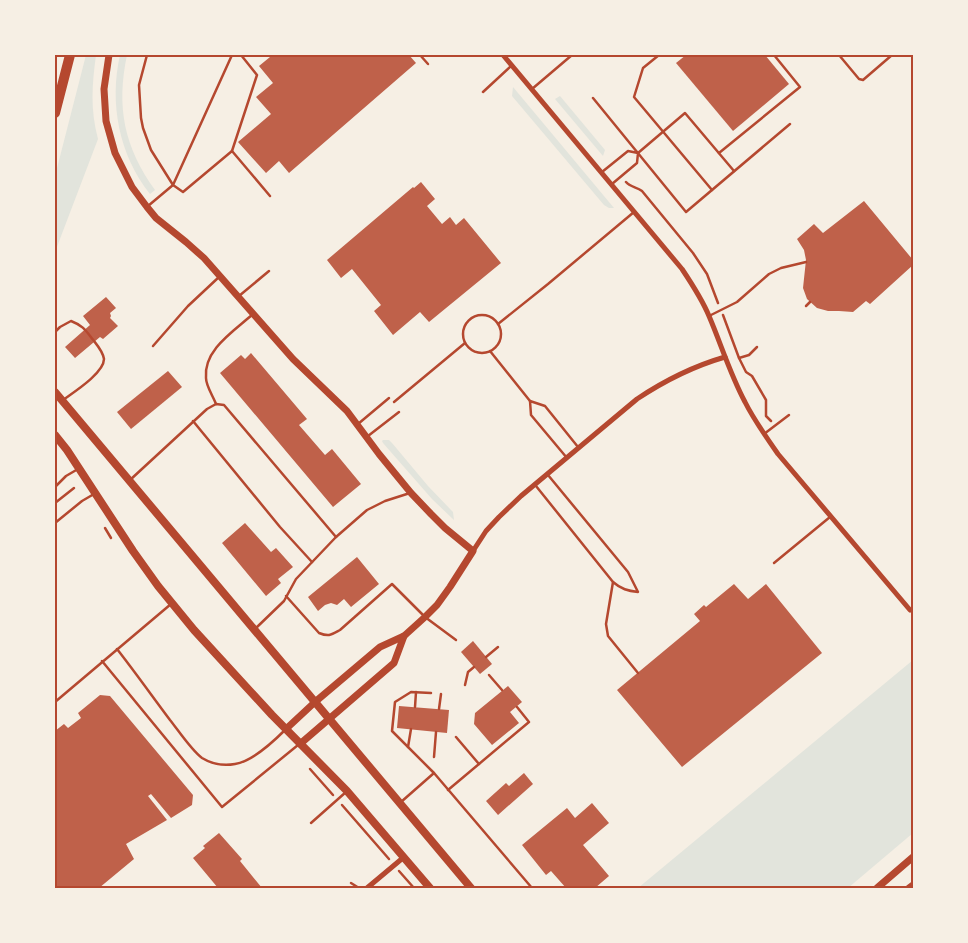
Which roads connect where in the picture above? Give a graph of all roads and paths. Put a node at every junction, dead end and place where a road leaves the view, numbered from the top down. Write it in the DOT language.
graph roads {
  1 [pos="70,55"];
  2 [pos="109,55"];
  3 [pos="147,55"];
  4 [pos="232,55"];
  5 [pos="241,55"];
  6 [pos="420,55"];
  7 [pos="503,55"];
  8 [pos="571,55"];
  9 [pos="659,55"];
  10 [pos="774,55"];
  11 [pos="839,55"];
  12 [pos="892,55"];
  13 [pos="428,64"];
  14 [pos="511,66"];
  15 [pos="531,90"];
  16 [pos="482,92"];
  17 [pos="593,98"];
  18 [pos="55,113"];
  19 [pos="790,124"];
  20 [pos="663,132"];
  21 [pos="232,151"];
  22 [pos="638,153"];
  23 [pos="719,154"];
  24 [pos="734,171"];
  25 [pos="602,172"];
  26 [pos="612,184"];
  27 [pos="174,185"];
  28 [pos="712,190"];
  29 [pos="270,196"];
  30 [pos="147,207"];
  31 [pos="635,212"];
  32 [pos="806,262"];
  33 [pos="269,271"];
  34 [pos="220,276"];
  35 [pos="238,296"];
  36 [pos="810,302"];
  37 [pos="806,306"];
  38 [pos="254,314"];
  39 [pos="709,316"];
  40 [pos="498,324"];
  41 [pos="55,332"];
  42 [pos="465,342"];
  43 [pos="154,346"];
  44 [pos="757,347"];
  45 [pos="490,351"];
  46 [pos="725,358"];
  47 [pos="739,358"];
  48 [pos="55,392"];
  49 [pos="389,398"];
  50 [pos="62,400"];
  51 [pos="530,401"];
  52 [pos="394,402"];
  53 [pos="216,404"];
  54 [pos="399,412"];
  55 [pos="789,415"];
  56 [pos="193,421"];
  57 [pos="357,424"];
  58 [pos="764,434"];
  59 [pos="55,435"];
  60 [pos="366,436"];
  61 [pos="579,448"];
  62 [pos="567,458"];
  63 [pos="79,468"];
  64 [pos="546,474"];
  65 [pos="130,480"];
  66 [pos="535,484"];
  67 [pos="55,488"];
  68 [pos="74,488"];
  69 [pos="411,493"];
  70 [pos="95,494"];
  71 [pos="55,503"];
  72 [pos="831,516"];
  73 [pos="55,523"];
  74 [pos="336,537"];
  75 [pos="473,551"];
  76 [pos="312,562"];
  77 [pos="774,563"];
  78 [pos="613,582"];
  79 [pos="286,596"];
  80 [pos="172,603"];
  81 [pos="910,610"];
  82 [pos="425,617"];
  83 [pos="255,629"];
  84 [pos="404,636"];
  85 [pos="456,640"];
  86 [pos="498,647"];
  87 [pos="117,649"];
  88 [pos="486,657"];
  89 [pos="102,661"];
  90 [pos="474,667"];
  91 [pos="638,673"];
  92 [pos="488,675"];
  93 [pos="465,685"];
  94 [pos="502,690"];
  95 [pos="416,692"];
  96 [pos="431,693"];
  97 [pos="441,694"];
  98 [pos="55,702"];
  99 [pos="315,702"];
  100 [pos="415,707"];
  101 [pos="516,707"];
  102 [pos="439,709"];
  103 [pos="330,719"];
  104 [pos="286,729"];
  105 [pos="412,730"];
  106 [pos="436,732"];
  107 [pos="456,737"];
  108 [pos="300,744"];
  109 [pos="408,747"];
  110 [pos="434,757"];
  111 [pos="479,764"];
  112 [pos="434,773"];
  113 [pos="448,790"];
  114 [pos="347,791"];
  115 [pos="400,803"];
  116 [pos="311,823"];
  117 [pos="404,857"];
  118 [pos="913,858"];
  119 [pos="351,883"];
  120 [pos="913,884"];
  121 [pos="359,888"];
  122 [pos="367,888"];
  123 [pos="430,888"];
  124 [pos="471,888"];
  125 [pos="532,888"];
  126 [pos="877,888"];
  127 [pos="909,888"];
  1 -- 18 [label="highway"];
  2 -- 30 [label="street"];
  3 -- 27 [label="lane"];
  4 -- 27 [label="lane"];
  5 -- 21 [label="lane"];
  6 -- 13 [label="lane"];
  7 -- 14 [label="street"];
  8 -- 15 [label="lane"];
  9 -- 20 [label="lane"];
  10 -- 23 [label="lane"];
  11 -- 12 [label="lane"];
  14 -- 15 [label="street"];
  14 -- 16 [label="lane"];
  15 -- 25 [label="street"];
  17 -- 22 [label="lane"];
  19 -- 24 [label="lane"];
  20 -- 22 [label="lane"];
  20 -- 23 [label="lane"];
  20 -- 28 [label="lane"];
  21 -- 27 [label="lane"];
  21 -- 29 [label="lane"];
  22 -- 25 [label="lane"];
  22 -- 26 [label="lane"];
  22 -- 28 [label="lane"];
  23 -- 24 [label="lane"];
  24 -- 28 [label="lane"];
  25 -- 26 [label="street"];
  26 -- 31 [label="street"];
  27 -- 30 [label="lane"];
  30 -- 34 [label="street"];
  31 -- 39 [label="street"];
  31 -- 40 [label="lane"];
  32 -- 39 [label="lane"];
  33 -- 35 [label="lane"];
  34 -- 35 [label="street"];
  34 -- 43 [label="lane"];
  35 -- 38 [label="street"];
  36 -- 37 [label="path"];
  38 -- 53 [label="lane"];
  38 -- 57 [label="street"];
  39 -- 46 [label="street"];
  40 -- 42 [label="lane"];
  40 -- 45 [label="lane"];
  41 -- 50 [label="lane"];
  42 -- 45 [label="lane"];
  42 -- 52 [label="lane"];
  44 -- 47 [label="path"];
  45 -- 51 [label="lane"];
  46 -- 58 [label="street"];
  46 -- 61 [label="street"];
  48 -- 50 [label="main road"];
  49 -- 57 [label="lane"];
  50 -- 65 [label="main road"];
  51 -- 61 [label="lane"];
  51 -- 62 [label="lane"];
  53 -- 56 [label="lane"];
  53 -- 74 [label="lane"];
  54 -- 60 [label="lane"];
  55 -- 58 [label="lane"];
  56 -- 65 [label="lane"];
  56 -- 76 [label="lane"];
  57 -- 60 [label="street"];
  58 -- 72 [label="street"];
  59 -- 63 [label="main road"];
  60 -- 69 [label="street"];
  61 -- 62 [label="street"];
  62 -- 64 [label="street"];
  63 -- 67 [label="lane"];
  63 -- 70 [label="main road"];
  64 -- 66 [label="street"];
  64 -- 78 [label="lane"];
  65 -- 83 [label="main road"];
  66 -- 75 [label="street"];
  66 -- 78 [label="lane"];
  68 -- 71 [label="path"];
  69 -- 74 [label="lane"];
  69 -- 75 [label="street"];
  70 -- 73 [label="lane"];
  70 -- 80 [label="main road"];
  72 -- 77 [label="lane"];
  72 -- 81 [label="street"];
  74 -- 76 [label="lane"];
  75 -- 82 [label="street"];
  76 -- 79 [label="lane"];
  78 -- 91 [label="lane"];
  79 -- 82 [label="lane"];
  79 -- 83 [label="lane"];
  80 -- 87 [label="lane"];
  80 -- 104 [label="main road"];
  82 -- 84 [label="street"];
  82 -- 85 [label="lane"];
  83 -- 99 [label="main road"];
  84 -- 99 [label="street"];
  84 -- 103 [label="street"];
  86 -- 88 [label="lane"];
  87 -- 89 [label="lane"];
  87 -- 104 [label="lane"];
  89 -- 98 [label="lane"];
  89 -- 108 [label="lane"];
  90 -- 93 [label="lane"];
  92 -- 94 [label="lane"];
  95 -- 96 [label="lane"];
  95 -- 100 [label="lane"];
  95 -- 109 [label="lane"];
  97 -- 102 [label="lane"];
  99 -- 103 [label="main road"];
  99 -- 104 [label="street"];
  101 -- 111 [label="lane"];
  103 -- 108 [label="street"];
  103 -- 115 [label="main road"];
  104 -- 108 [label="main road"];
  105 -- 109 [label="lane"];
  106 -- 110 [label="lane"];
  107 -- 111 [label="lane"];
  108 -- 114 [label="main road"];
  109 -- 112 [label="lane"];
  111 -- 113 [label="lane"];
  112 -- 113 [label="lane"];
  112 -- 115 [label="lane"];
  113 -- 125 [label="lane"];
  114 -- 116 [label="lane"];
  114 -- 117 [label="main road"];
  115 -- 124 [label="main road"];
  117 -- 122 [label="street"];
  117 -- 123 [label="main road"];
  118 -- 126 [label="street"];
  119 -- 121 [label="lane"];
  120 -- 127 [label="street"];
}
